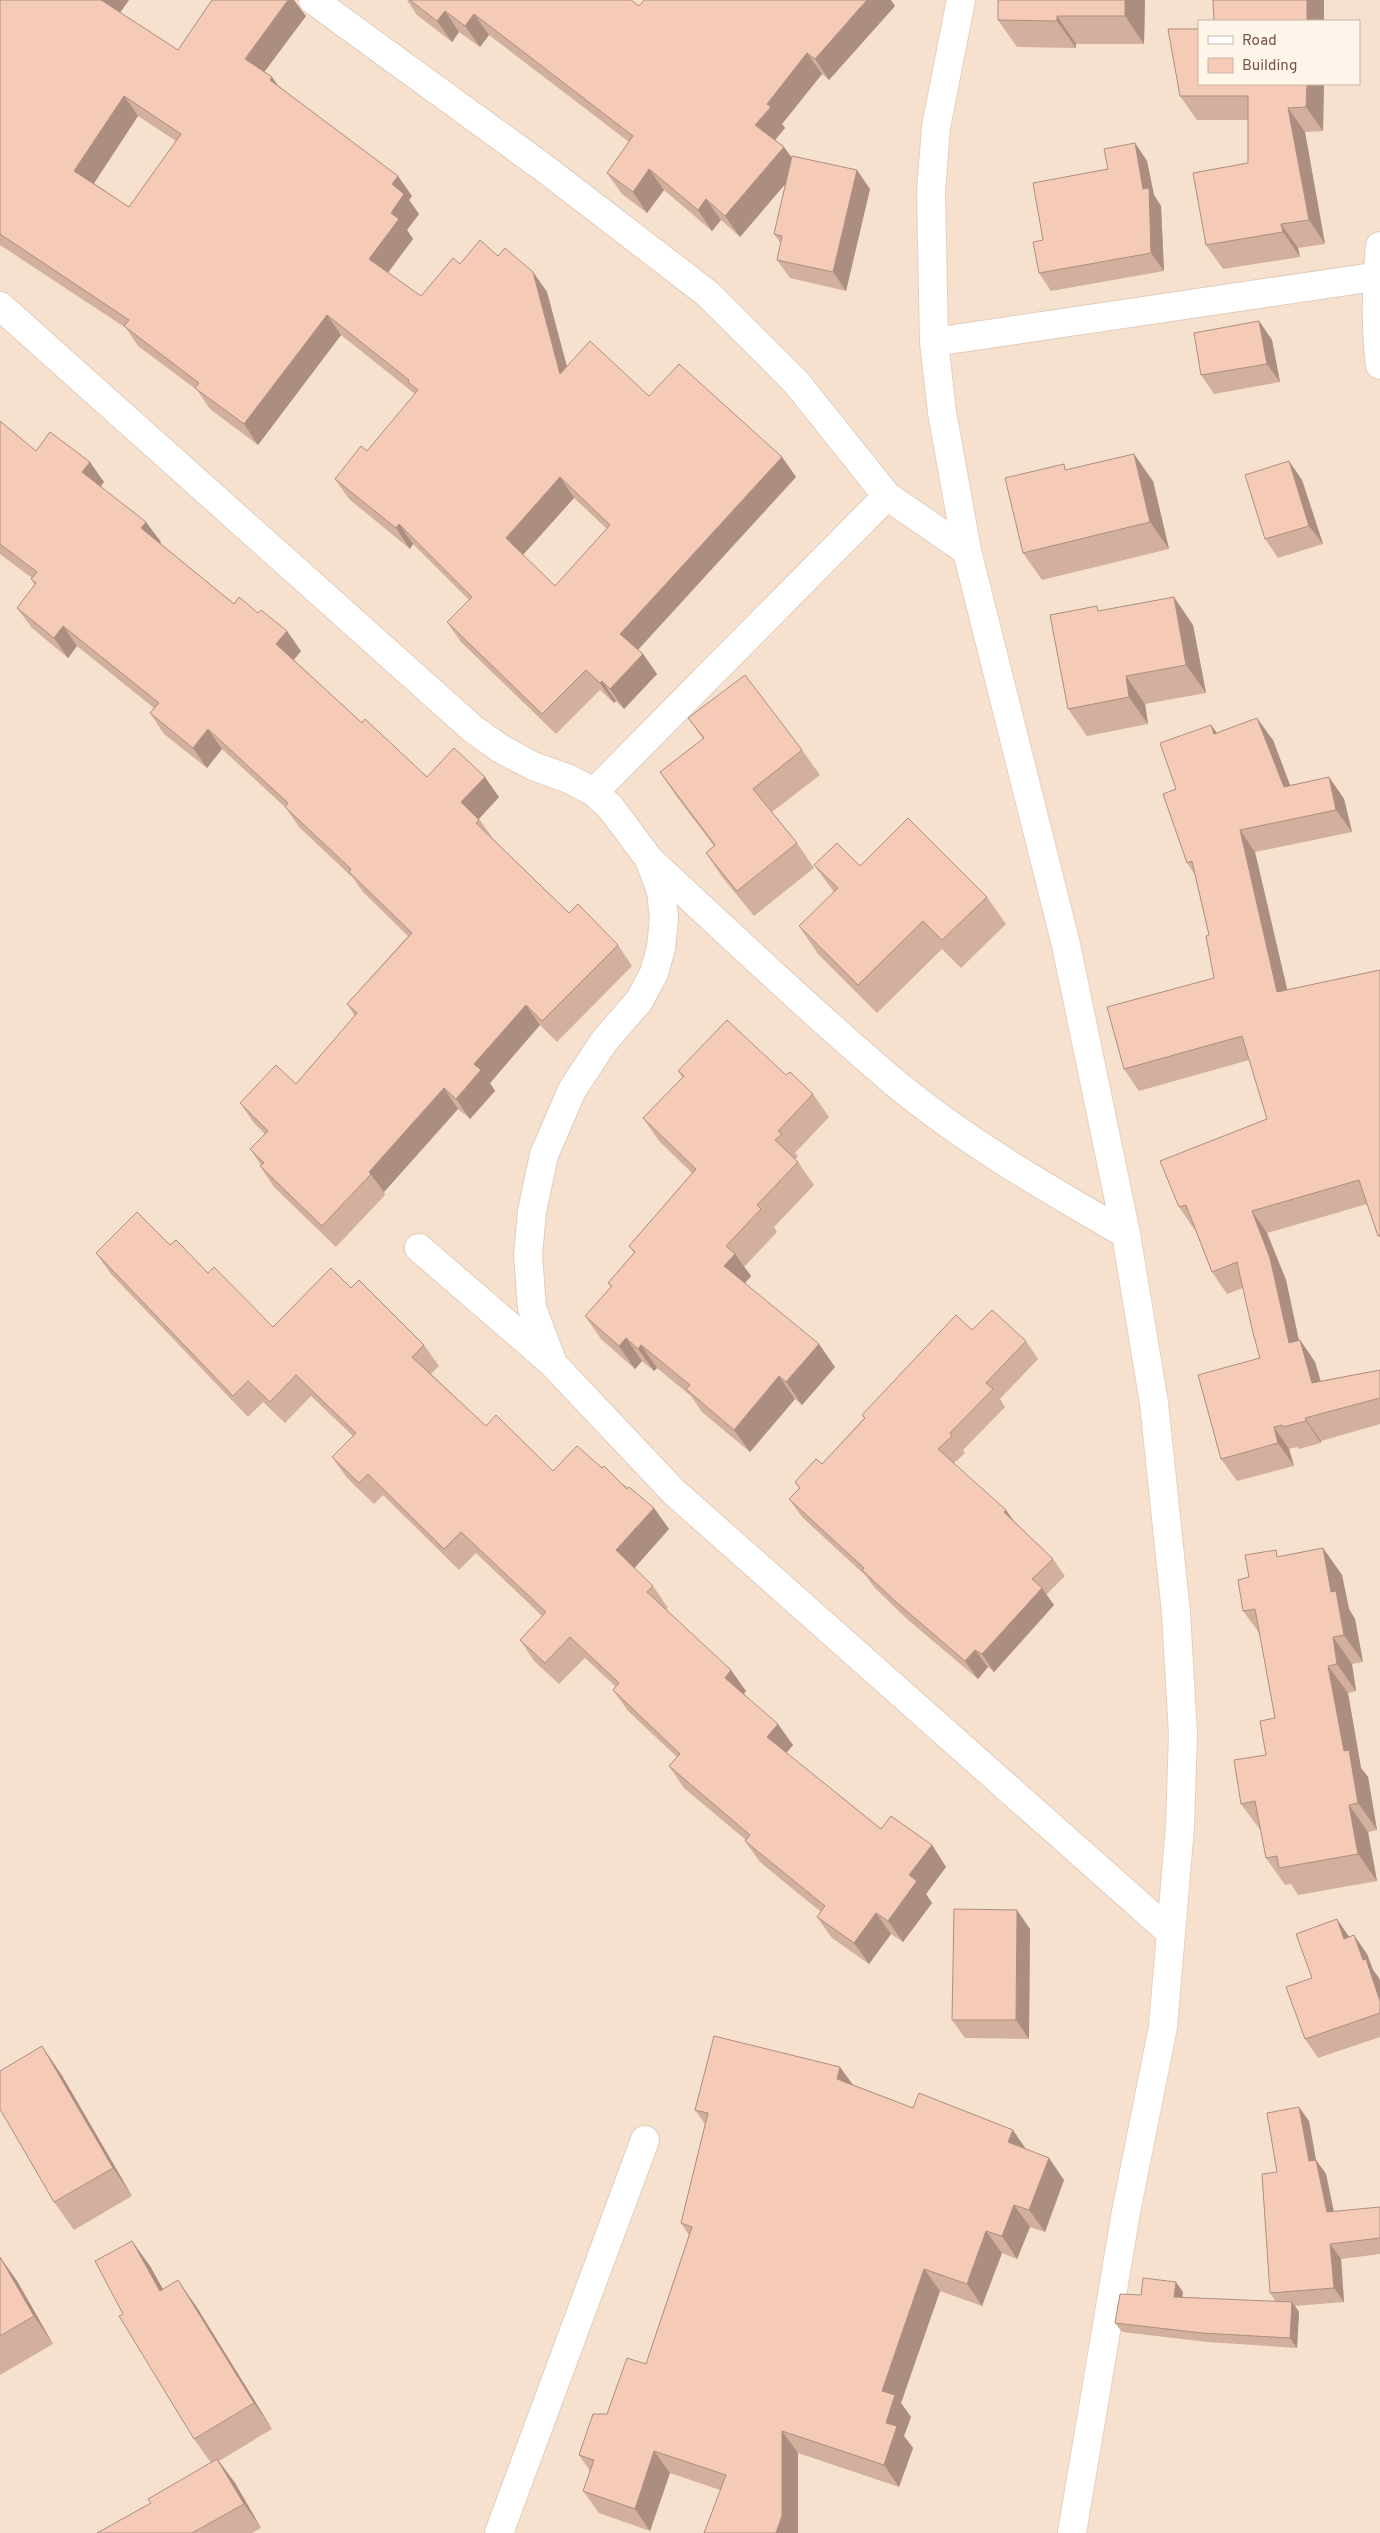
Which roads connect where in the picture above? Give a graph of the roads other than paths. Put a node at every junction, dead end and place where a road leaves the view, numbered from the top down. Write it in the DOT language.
graph roads {
  1 [pos="313,0"];
  2 [pos="961,0"];
  3 [pos="1380,246"];
  4 [pos="1378,277"];
  5 [pos="0,306"];
  6 [pos="934,342"];
  7 [pos="1380,365"];
  8 [pos="887,496"];
  9 [pos="967,551"];
  10 [pos="594,792"];
  11 [pos="649,859"];
  12 [pos="1126,1234"];
  13 [pos="419,1248"];
  14 [pos="553,1364"];
  15 [pos="1170,1932"];
  16 [pos="645,2140"];
  17 [pos="499,2533"];
  18 [pos="1072,2533"];
  1 -- 8 [label="street"];
  2 -- 6 [label="street"];
  3 -- 4 [label="street"];
  4 -- 6 [label="street"];
  4 -- 7 [label="street"];
  5 -- 10 [label="street"];
  6 -- 9 [label="street"];
  8 -- 9 [label="street"];
  8 -- 10 [label="street"];
  9 -- 12 [label="street"];
  10 -- 11 [label="street"];
  11 -- 12 [label="street"];
  11 -- 14 [label="street"];
  12 -- 15 [label="street"];
  13 -- 14 [label="street"];
  14 -- 15 [label="street"];
  15 -- 18 [label="street"];
  16 -- 17 [label="street"];
}
